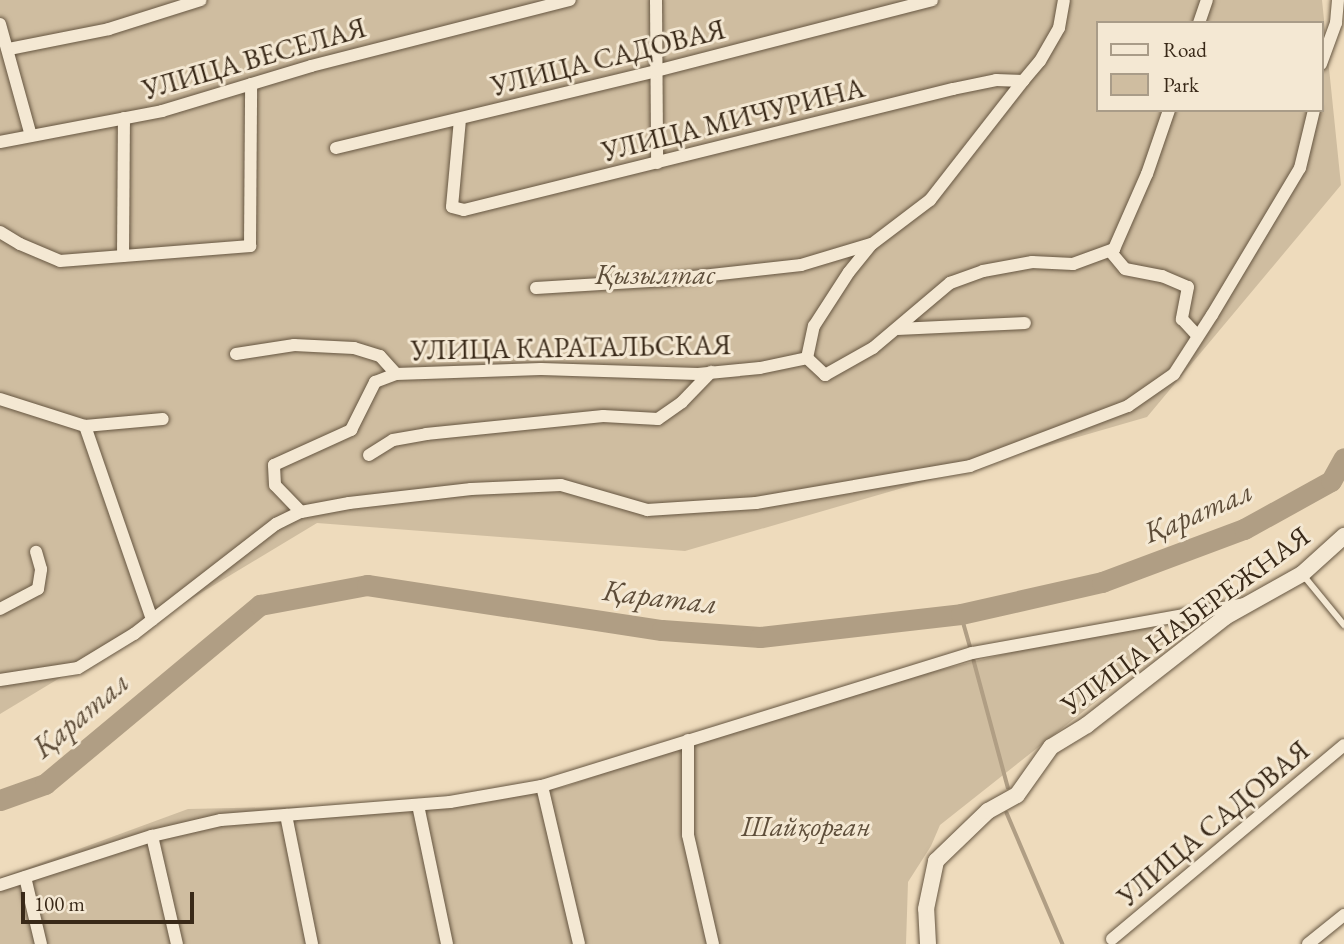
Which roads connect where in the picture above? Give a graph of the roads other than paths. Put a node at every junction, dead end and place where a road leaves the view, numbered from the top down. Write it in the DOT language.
graph roads {
  1 [pos="201,0"];
  2 [pos="570,0"];
  3 [pos="656,0"];
  4 [pos="932,0"];
  5 [pos="1064,0"];
  6 [pos="1207,0"];
  7 [pos="1338,0"];
  8 [pos="1200,21"];
  9 [pos="0,24"];
  10 [pos="9,49"];
  11 [pos="1323,59"];
  12 [pos="656,71"];
  13 [pos="1023,81"];
  14 [pos="251,84"];
  15 [pos="1168,112"];
  16 [pos="1314,112"];
  17 [pos="124,118"];
  18 [pos="460,119"];
  19 [pos="31,136"];
  20 [pos="0,142"];
  21 [pos="336,148"];
  22 [pos="657,163"];
  23 [pos="0,232"];
  24 [pos="872,244"];
  25 [pos="1110,251"];
  26 [pos="123,256"];
  27 [pos="536,288"];
  28 [pos="1025,323"];
  29 [pos="898,329"];
  30 [pos="1198,336"];
  31 [pos="236,354"];
  32 [pos="807,358"];
  33 [pos="711,372"];
  34 [pos="396,374"];
  35 [pos="0,399"];
  36 [pos="163,419"];
  37 [pos="85,426"];
  38 [pos="369,455"];
  39 [pos="300,512"];
  40 [pos="1344,536"];
  41 [pos="36,552"];
  42 [pos="1302,574"];
  43 [pos="1255,602"];
  44 [pos="0,609"];
  45 [pos="152,620"];
  46 [pos="1344,625"];
  47 [pos="0,680"];
  48 [pos="688,740"];
  49 [pos="1344,745"];
  50 [pos="542,786"];
  51 [pos="418,805"];
  52 [pos="286,815"];
  53 [pos="152,836"];
  54 [pos="24,877"];
  55 [pos="0,886"];
  56 [pos="1344,915"];
  57 [pos="1112,939"];
  58 [pos="41,944"];
  59 [pos="177,944"];
  60 [pos="312,944"];
  61 [pos="447,944"];
  62 [pos="579,944"];
  63 [pos="713,944"];
  64 [pos="928,944"];
  65 [pos="1307,944"];
  1 -- 10 [label="street"];
  2 -- 14 [label="street, УЛИЦА ВЕСЕЛАЯ"];
  3 -- 12 [label="street"];
  4 -- 12 [label="street, УЛИЦА САДОВАЯ"];
  5 -- 13 [label="street"];
  6 -- 8 [label="street"];
  7 -- 11 [label="street"];
  9 -- 10 [label="street"];
  10 -- 19 [label="street"];
  12 -- 18 [label="street, УЛИЦА САДОВАЯ"];
  12 -- 22 [label="street"];
  13 -- 22 [label="street, УЛИЦА МИЧУРИНА"];
  13 -- 24 [label="street"];
  14 -- 17 [label="street, УЛИЦА ВЕСЕЛАЯ"];
  14 -- 26 [label="street"];
  15 -- 25 [label="street"];
  16 -- 30 [label="street"];
  17 -- 19 [label="street, УЛИЦА ВЕСЕЛАЯ"];
  17 -- 26 [label="street"];
  18 -- 21 [label="street, УЛИЦА САДОВАЯ"];
  18 -- 22 [label="street, УЛИЦА МИЧУРИНА"];
  19 -- 20 [label="street, УЛИЦА ВЕСЕЛАЯ"];
  23 -- 26 [label="street"];
  24 -- 27 [label="street"];
  24 -- 32 [label="street"];
  25 -- 29 [label="street"];
  25 -- 30 [label="street"];
  28 -- 29 [label="street"];
  29 -- 32 [label="street"];
  30 -- 39 [label="street"];
  31 -- 34 [label="street, УЛИЦА КАРАТАЛЬСКАЯ"];
  32 -- 33 [label="street, УЛИЦА КАРАТАЛЬСКАЯ"];
  33 -- 34 [label="street, УЛИЦА КАРАТАЛЬСКАЯ"];
  33 -- 38 [label="street"];
  34 -- 39 [label="street"];
  35 -- 37 [label="street"];
  36 -- 37 [label="street"];
  37 -- 45 [label="street"];
  39 -- 45 [label="street"];
  40 -- 42 [label="street, УЛИЦА НАБЕРЕЖНАЯ"];
  41 -- 44 [label="street"];
  42 -- 43 [label="street, УЛИЦА НАБЕРЕЖНАЯ"];
  42 -- 46 [label="lane"];
  43 -- 48 [label="street"];
  43 -- 64 [label="street, УЛИЦА НАБЕРЕЖНАЯ"];
  45 -- 47 [label="street"];
  48 -- 50 [label="street"];
  48 -- 63 [label="street"];
  49 -- 57 [label="street, УЛИЦА САДОВАЯ"];
  50 -- 51 [label="street"];
  50 -- 62 [label="street"];
  51 -- 52 [label="street"];
  51 -- 61 [label="street"];
  52 -- 53 [label="street"];
  52 -- 60 [label="street"];
  53 -- 54 [label="street"];
  53 -- 59 [label="street"];
  54 -- 55 [label="street"];
  54 -- 58 [label="street"];
  56 -- 65 [label="street"];
}
